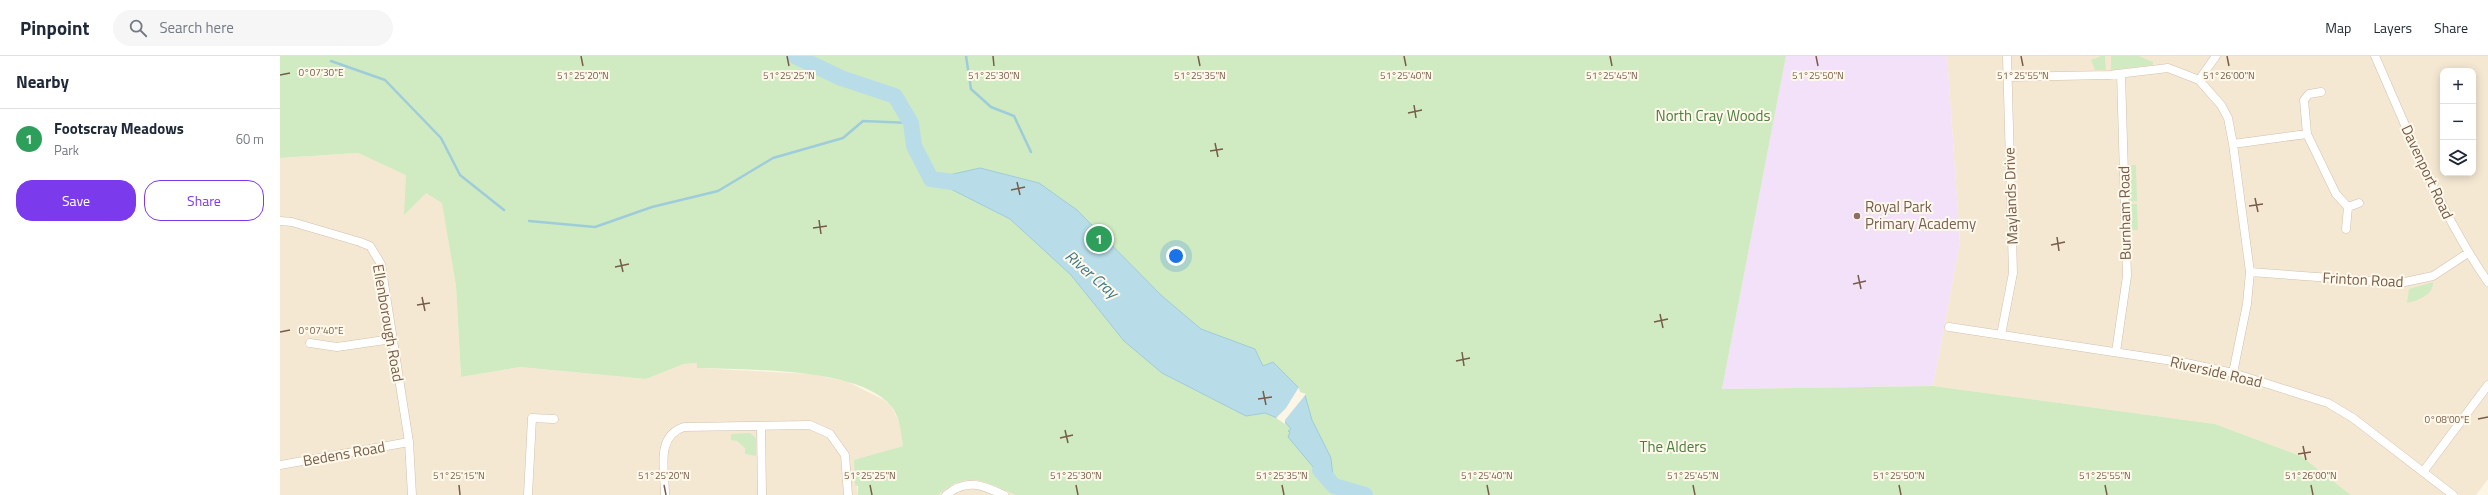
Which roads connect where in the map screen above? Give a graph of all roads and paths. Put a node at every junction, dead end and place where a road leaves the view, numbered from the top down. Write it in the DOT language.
graph roads {
  1 [pos="2007,56"];
  2 [pos="2216,56"];
  3 [pos="2375,56"];
  4 [pos="2121,74"];
  5 [pos="2008,77"];
  6 [pos="2199,80"];
  7 [pos="2321,92"];
  8 [pos="2308,134"];
  9 [pos="2234,144"];
  10 [pos="2359,203"];
  11 [pos="2348,206"];
  12 [pos="280,221"];
  13 [pos="2346,229"];
  14 [pos="2468,253"];
  15 [pos="2250,272"];
  16 [pos="2488,282"];
  17 [pos="1949,327"];
  18 [pos="2001,335"];
  19 [pos="392,340"];
  20 [pos="310,343"];
  21 [pos="2116,352"];
  22 [pos="2233,373"];
  23 [pos="2488,385"];
  24 [pos="554,419"];
  25 [pos="761,426"];
  26 [pos="409,442"];
  27 [pos="280,465"];
  28 [pos="2423,472"];
  29 [pos="412,495"];
  30 [pos="528,495"];
  31 [pos="665,495"];
  32 [pos="762,495"];
  33 [pos="848,495"];
  34 [pos="946,495"];
  35 [pos="1004,495"];
  36 [pos="2453,495"];
  1 -- 5 [label="street, Maylands Drive"];
  2 -- 6 [label="street"];
  3 -- 14 [label="street, Davenport Road"];
  4 -- 5 [label="street"];
  4 -- 6 [label="street"];
  4 -- 21 [label="street, Burnham Road"];
  5 -- 18 [label="street, Maylands Drive"];
  6 -- 9 [label="street"];
  7 -- 8 [label="street"];
  8 -- 9 [label="street"];
  8 -- 11 [label="street"];
  9 -- 15 [label="street"];
  10 -- 11 [label="street"];
  11 -- 13 [label="street"];
  12 -- 19 [label="street, Ellenborough Road"];
  14 -- 15 [label="street, Frinton Road"];
  14 -- 16 [label="street, Davenport Road"];
  15 -- 22 [label="street"];
  17 -- 18 [label="street, Riverside Road"];
  18 -- 21 [label="street, Riverside Road"];
  19 -- 20 [label="street"];
  19 -- 26 [label="street, Ellenborough Road"];
  21 -- 22 [label="street, Riverside Road"];
  22 -- 28 [label="street, Riverside Road"];
  23 -- 28 [label="street"];
  24 -- 30 [label="street"];
  25 -- 31 [label="street"];
  25 -- 32 [label="street"];
  25 -- 33 [label="street"];
  26 -- 27 [label="street, Bedens Road"];
  26 -- 29 [label="street, Ellenborough Road"];
  28 -- 36 [label="street, Riverside Road"];
  34 -- 35 [label="street"];
}
